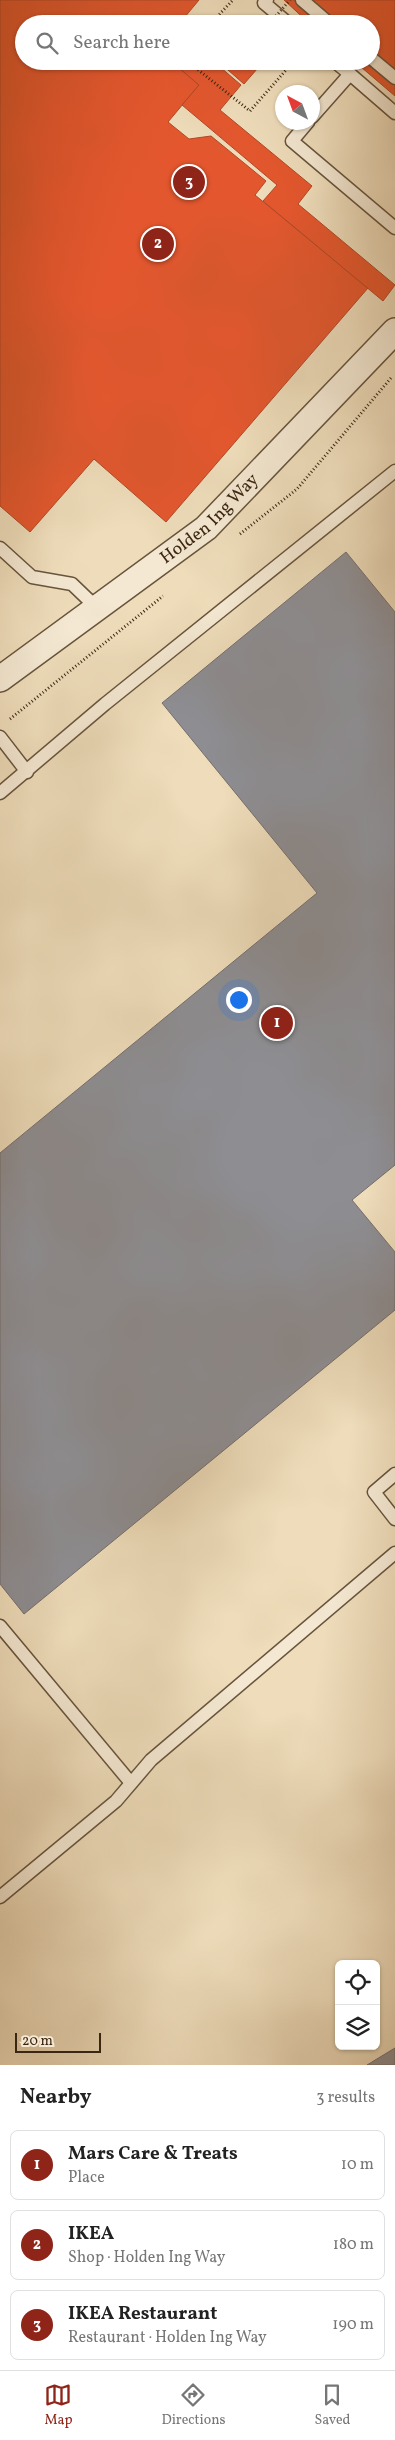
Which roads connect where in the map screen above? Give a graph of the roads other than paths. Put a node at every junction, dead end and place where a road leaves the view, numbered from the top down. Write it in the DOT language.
graph roads {
  1 [pos="267,0"];
  2 [pos="302,0"];
  3 [pos="278,15"];
  4 [pos="320,15"];
  5 [pos="380,66"];
  6 [pos="345,70"];
  7 [pos="350,74"];
  8 [pos="395,78"];
  9 [pos="320,108"];
  10 [pos="395,113"];
  11 [pos="301,130"];
  12 [pos="395,228"];
  13 [pos="395,330"];
  14 [pos="395,471"];
  15 [pos="0,548"];
  16 [pos="97,608"];
  17 [pos="0,679"];
  18 [pos="0,738"];
  19 [pos="27,772"];
  20 [pos="0,793"];
  21 [pos="395,1474"];
  22 [pos="395,1519"];
  23 [pos="395,1553"];
  24 [pos="0,1626"];
  25 [pos="131,1783"];
  26 [pos="0,1897"];
  1 -- 3 [label="lane"];
  2 -- 4 [label="lane"];
  5 -- 8 [label="lane"];
  6 -- 7 [label="lane"];
  7 -- 9 [label="lane"];
  7 -- 10 [label="lane"];
  11 -- 12 [label="lane"];
  13 -- 16 [label="street, Holden Ing Way"];
  14 -- 19 [label="lane"];
  15 -- 16 [label="lane"];
  16 -- 17 [label="street, Holden Ing Way"];
  18 -- 19 [label="lane"];
  19 -- 20 [label="lane"];
  21 -- 22 [label="lane"];
  23 -- 25 [label="lane"];
  24 -- 25 [label="lane"];
  25 -- 26 [label="lane"];
}
